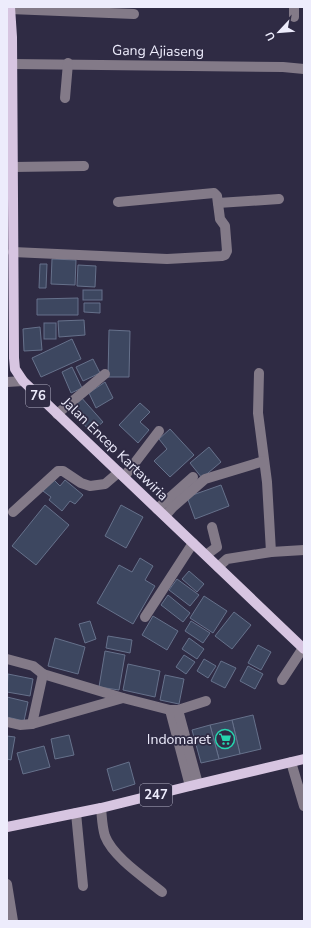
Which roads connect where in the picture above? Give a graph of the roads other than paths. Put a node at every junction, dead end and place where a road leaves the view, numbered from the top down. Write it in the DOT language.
graph roads {
  1 [pos="10,8"];
  2 [pos="134,14"];
  3 [pos="9,37"];
  4 [pos="12,64"];
  5 [pos="68,64"];
  6 [pos="304,69"];
  7 [pos="65,98"];
  8 [pos="10,134"];
  9 [pos="84,166"];
  10 [pos="13,167"];
  11 [pos="279,199"];
  12 [pos="118,202"];
  13 [pos="218,203"];
  14 [pos="13,252"];
  15 [pos="10,324"];
  16 [pos="259,373"];
  17 [pos="105,374"];
  18 [pos="23,381"];
  19 [pos="7,382"];
  20 [pos="57,414"];
  21 [pos="160,432"];
  22 [pos="264,461"];
  23 [pos="121,475"];
  24 [pos="193,477"];
  25 [pos="157,509"];
  26 [pos="13,512"];
  27 [pos="165,516"];
  28 [pos="212,527"];
  29 [pos="193,543"];
  30 [pos="304,550"];
  31 [pos="270,552"];
  32 [pos="206,555"];
  33 [pos="218,567"];
  34 [pos="145,617"];
  35 [pos="304,649"];
  36 [pos="7,659"];
  37 [pos="43,674"];
  38 [pos="282,680"];
  39 [pos="123,698"];
  40 [pos="206,701"];
  41 [pos="174,710"];
  42 [pos="7,722"];
  43 [pos="32,724"];
  44 [pos="304,759"];
  45 [pos="291,762"];
  46 [pos="194,785"];
  47 [pos="304,806"];
  48 [pos="101,808"];
  49 [pos="76,813"];
  50 [pos="7,827"];
  51 [pos="7,884"];
  52 [pos="83,886"];
  53 [pos="162,892"];
  54 [pos="13,921"];
  1 -- 2 [label="street"];
  1 -- 3 [label="main road, Jalan Encep Kartawiria / 76"];
  3 -- 4 [label="main road, Jalan Encep Kartawiria / 76"];
  4 -- 5 [label="street, Gang Ajiaseng"];
  4 -- 8 [label="main road, Jalan Encep Kartawiria / 76"];
  5 -- 6 [label="street, Gang Ajiaseng"];
  5 -- 7 [label="street"];
  8 -- 10 [label="main road, Jalan Encep Kartawiria / 76"];
  9 -- 10 [label="street"];
  10 -- 14 [label="main road, Jalan Encep Kartawiria / 76"];
  11 -- 13 [label="street"];
  12 -- 13 [label="street"];
  13 -- 14 [label="street"];
  14 -- 15 [label="main road, Jalan Encep Kartawiria / 76"];
  15 -- 18 [label="main road, Jalan Encep Kartawiria / 76"];
  16 -- 22 [label="street"];
  17 -- 20 [label="street"];
  18 -- 19 [label="street"];
  18 -- 20 [label="main road, Jalan Encep Kartawiria / 76"];
  20 -- 23 [label="main road, Jalan Encep Kartawiria / 76"];
  21 -- 23 [label="street"];
  22 -- 27 [label="street"];
  22 -- 31 [label="street"];
  23 -- 25 [label="main road, Jalan Encep Kartawiria / 76"];
  23 -- 26 [label="street"];
  24 -- 25 [label="street"];
  25 -- 27 [label="main road, Jalan Encep Kartawiria / 76"];
  27 -- 29 [label="main road, Jalan Encep Kartawiria / 76"];
  28 -- 32 [label="street"];
  29 -- 32 [label="main road, Jalan Encep Kartawiria / 76"];
  29 -- 34 [label="street"];
  30 -- 31 [label="street"];
  31 -- 33 [label="street"];
  32 -- 33 [label="main road, Jalan Encep Kartawiria / 76"];
  33 -- 35 [label="main road, Jalan Encep Kartawiria / 76"];
  35 -- 38 [label="street"];
  36 -- 37 [label="street"];
  37 -- 39 [label="street"];
  37 -- 43 [label="street"];
  39 -- 41 [label="street"];
  39 -- 43 [label="street"];
  40 -- 41 [label="street"];
  41 -- 46 [label="street"];
  42 -- 43 [label="street"];
  44 -- 45 [label="main road, 247"];
  45 -- 46 [label="main road, 247"];
  45 -- 47 [label="street"];
  46 -- 48 [label="main road, 247"];
  48 -- 49 [label="main road, 247"];
  48 -- 53 [label="street"];
  49 -- 50 [label="main road, 247"];
  49 -- 52 [label="street"];
  51 -- 54 [label="street"];
}
